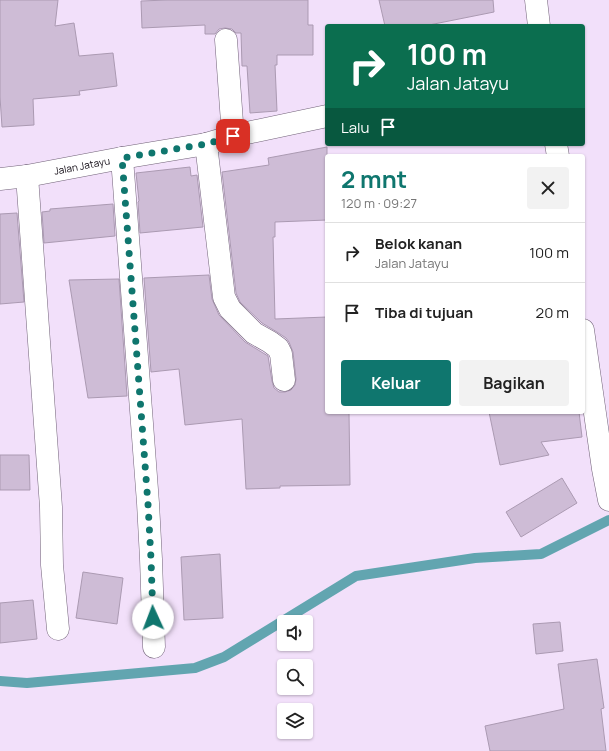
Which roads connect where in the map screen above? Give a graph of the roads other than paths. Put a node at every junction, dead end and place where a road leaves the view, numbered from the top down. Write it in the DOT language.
graph roads {
  1 [pos="536,0"];
  2 [pos="539,24"];
  3 [pos="226,40"];
  4 [pos="325,116"];
  5 [pos="233,136"];
  6 [pos="206,144"];
  7 [pos="122,158"];
  8 [pos="27,176"];
  9 [pos="0,179"];
  10 [pos="585,344"];
  11 [pos="284,380"];
  12 [pos="609,500"];
  13 [pos="58,629"];
  14 [pos="154,647"];
  1 -- 2 [label="street"];
  3 -- 5 [label="street"];
  4 -- 5 [label="street, Jalan Jatayu"];
  5 -- 6 [label="street, Jalan Jatayu"];
  6 -- 7 [label="street, Jalan Jatayu"];
  6 -- 11 [label="street"];
  7 -- 8 [label="street, Jalan Jatayu"];
  7 -- 14 [label="street"];
  8 -- 9 [label="street, Jalan Jatayu"];
  8 -- 13 [label="street"];
  10 -- 12 [label="street"];
}
